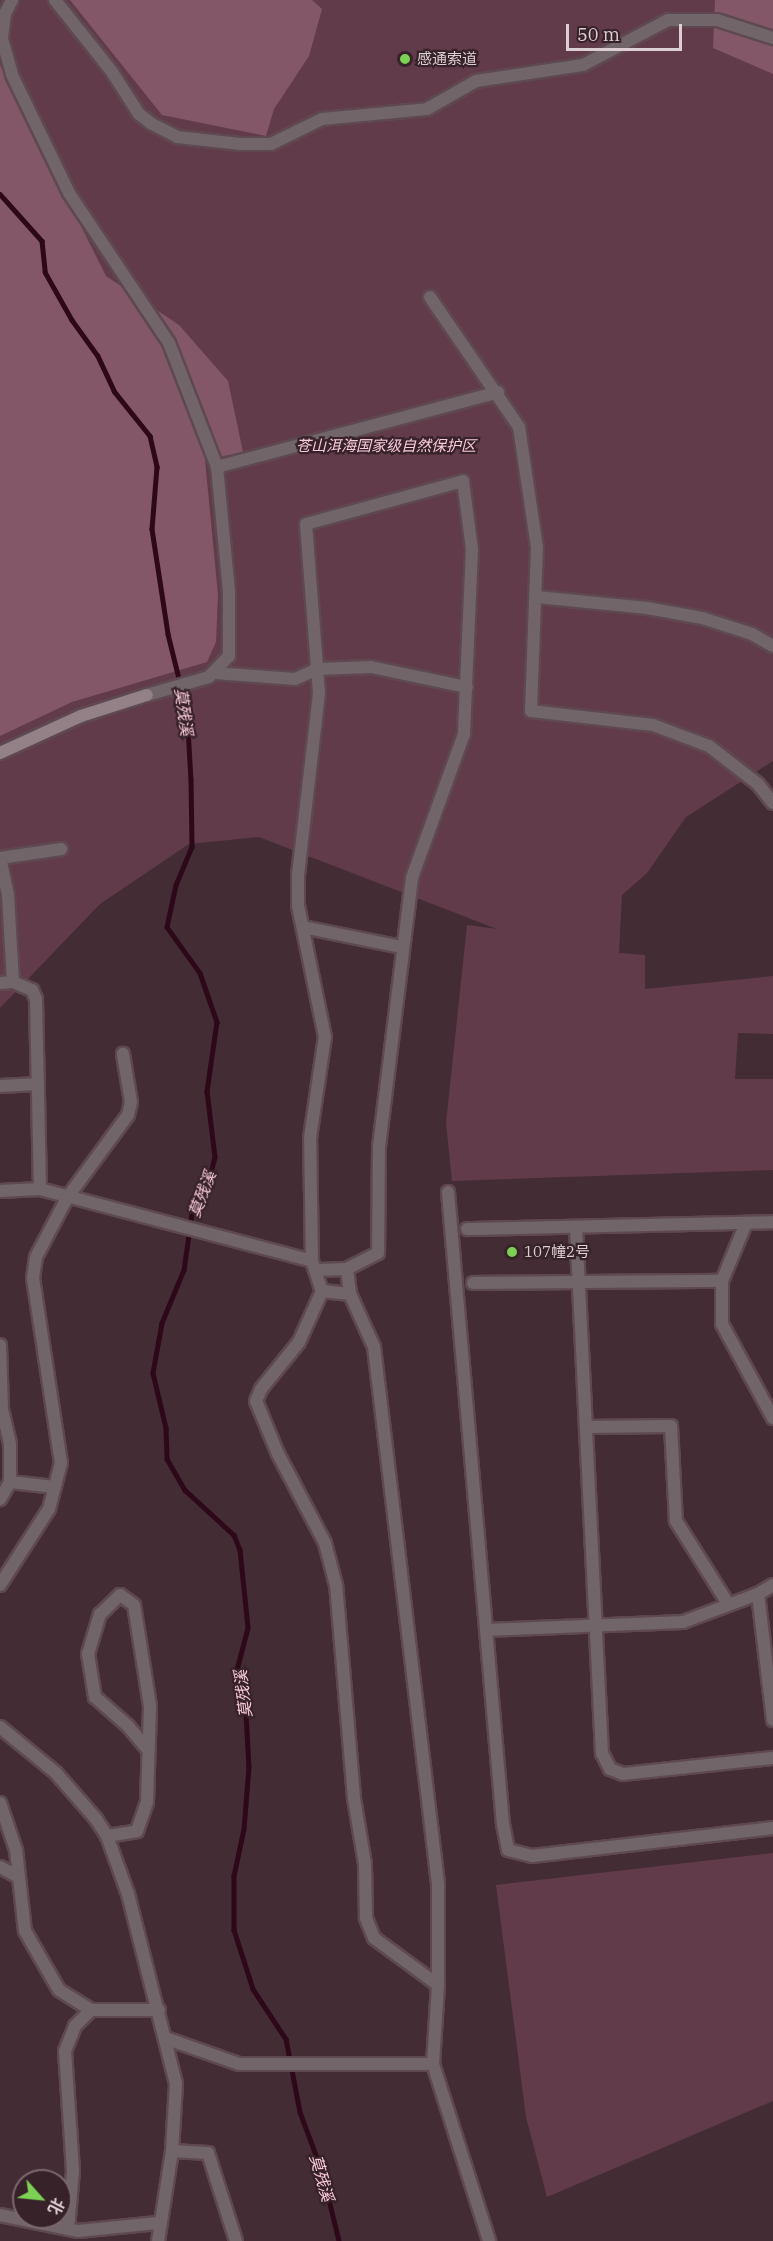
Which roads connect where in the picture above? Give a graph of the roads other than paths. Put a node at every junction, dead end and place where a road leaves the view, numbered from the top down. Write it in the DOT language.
graph roads {
  1 [pos="12,0"];
  2 [pos="55,0"];
  3 [pos="773,38"];
  4 [pos="430,297"];
  5 [pos="498,392"];
  6 [pos="217,467"];
  7 [pos="537,597"];
  8 [pos="773,646"];
  9 [pos="317,669"];
  10 [pos="212,675"];
  11 [pos="467,687"];
  12 [pos="0,753"];
  13 [pos="773,803"];
  14 [pos="61,849"];
  15 [pos="0,858"];
  16 [pos="303,927"];
  17 [pos="401,947"];
  18 [pos="6,983"];
  19 [pos="123,1054"];
  20 [pos="38,1084"];
  21 [pos="0,1086"];
  22 [pos="40,1189"];
  23 [pos="0,1191"];
  24 [pos="448,1192"];
  25 [pos="67,1198"];
  26 [pos="773,1222"];
  27 [pos="747,1223"];
  28 [pos="576,1227"];
  29 [pos="467,1229"];
  30 [pos="315,1266"];
  31 [pos="347,1269"];
  32 [pos="722,1281"];
  33 [pos="473,1282"];
  34 [pos="579,1283"];
  35 [pos="322,1291"];
  36 [pos="350,1294"];
  37 [pos="0,1345"];
  38 [pos="773,1418"];
  39 [pos="586,1427"];
  40 [pos="10,1482"];
  41 [pos="56,1487"];
  42 [pos="0,1499"];
  43 [pos="0,1585"];
  44 [pos="773,1585"];
  45 [pos="758,1594"];
  46 [pos="729,1605"];
  47 [pos="596,1623"];
  48 [pos="486,1630"];
  49 [pos="773,1720"];
  50 [pos="0,1727"];
  51 [pos="148,1750"];
  52 [pos="773,1758"];
  53 [pos="0,1803"];
  54 [pos="773,1827"];
  55 [pos="107,1836"];
  56 [pos="0,1867"];
  57 [pos="19,1877"];
  58 [pos="438,1985"];
  59 [pos="91,2010"];
  60 [pos="159,2010"];
  61 [pos="165,2038"];
  62 [pos="433,2064"];
  63 [pos="172,2151"];
  64 [pos="72,2183"];
  65 [pos="158,2223"];
  66 [pos="72,2229"];
  67 [pos="158,2241"];
  68 [pos="236,2241"];
  69 [pos="489,2241"];
  1 -- 6 [label="street"];
  2 -- 3 [label="street"];
  4 -- 5 [label="street"];
  5 -- 6 [label="street"];
  5 -- 7 [label="street"];
  6 -- 10 [label="street"];
  7 -- 8 [label="street"];
  7 -- 13 [label="street"];
  9 -- 10 [label="street"];
  9 -- 11 [label="street"];
  9 -- 11 [label="street"];
  9 -- 16 [label="street"];
  10 -- 12 [label="street"];
  11 -- 17 [label="street"];
  14 -- 15 [label="street"];
  15 -- 18 [label="street"];
  16 -- 17 [label="street"];
  16 -- 30 [label="street"];
  17 -- 31 [label="street"];
  18 -- 20 [label="street"];
  19 -- 25 [label="street"];
  20 -- 21 [label="street"];
  20 -- 22 [label="street"];
  22 -- 23 [label="street"];
  22 -- 25 [label="street"];
  24 -- 48 [label="street"];
  25 -- 30 [label="street"];
  25 -- 41 [label="street"];
  26 -- 27 [label="street"];
  27 -- 28 [label="street"];
  27 -- 32 [label="street"];
  28 -- 29 [label="street"];
  28 -- 34 [label="street"];
  30 -- 31 [label="street"];
  30 -- 35 [label="street"];
  31 -- 36 [label="street"];
  32 -- 34 [label="street"];
  32 -- 38 [label="street"];
  33 -- 34 [label="street"];
  34 -- 39 [label="street"];
  35 -- 36 [label="street"];
  35 -- 58 [label="street"];
  36 -- 58 [label="street"];
  37 -- 40 [label="street"];
  39 -- 46 [label="street"];
  39 -- 47 [label="street"];
  40 -- 41 [label="street"];
  40 -- 42 [label="street"];
  41 -- 43 [label="street"];
  44 -- 45 [label="street"];
  45 -- 46 [label="street"];
  45 -- 49 [label="street"];
  46 -- 47 [label="street"];
  47 -- 48 [label="street"];
  47 -- 52 [label="street"];
  48 -- 54 [label="street"];
  50 -- 55 [label="street"];
  51 -- 51 [label="street"];
  51 -- 55 [label="street"];
  53 -- 57 [label="street"];
  55 -- 60 [label="street"];
  56 -- 57 [label="street"];
  57 -- 59 [label="street"];
  58 -- 62 [label="street"];
  59 -- 60 [label="street"];
  59 -- 64 [label="street"];
  60 -- 61 [label="street"];
  61 -- 62 [label="street"];
  61 -- 63 [label="street"];
  62 -- 69 [label="street"];
  63 -- 65 [label="street"];
  63 -- 68 [label="street"];
  65 -- 66 [label="street"];
  65 -- 67 [label="street"];
}
